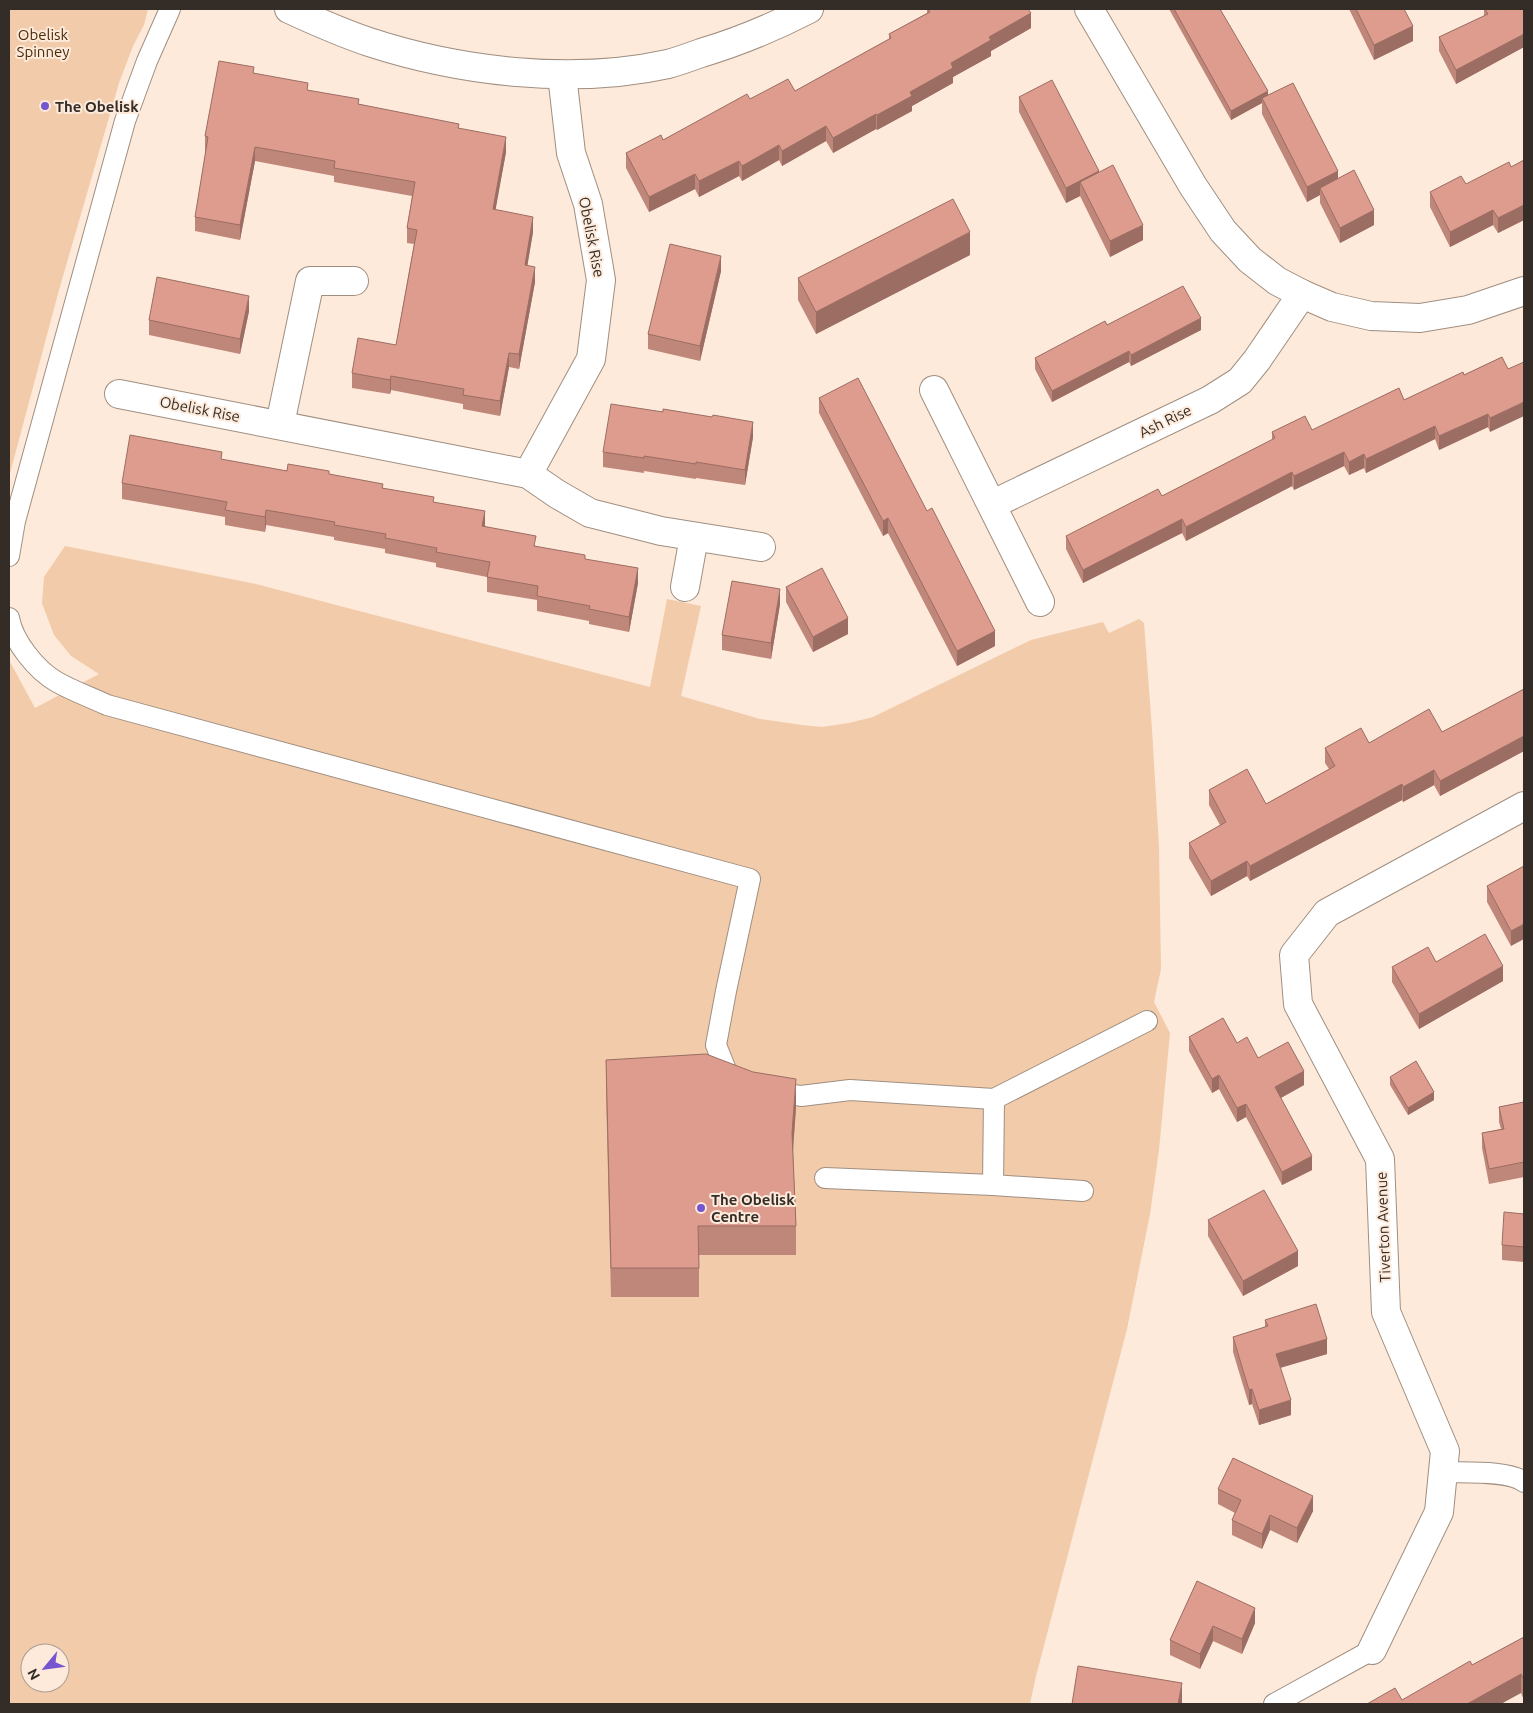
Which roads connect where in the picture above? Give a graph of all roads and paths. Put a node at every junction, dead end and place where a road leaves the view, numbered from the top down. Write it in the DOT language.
graph roads {
  1 [pos="170,9"];
  2 [pos="289,9"];
  3 [pos="809,9"];
  4 [pos="1089,9"];
  5 [pos="781,15"];
  6 [pos="562,75"];
  7 [pos="354,281"];
  8 [pos="1524,291"];
  9 [pos="1302,294"];
  10 [pos="934,390"];
  11 [pos="119,394"];
  12 [pos="280,424"];
  13 [pos="528,474"];
  14 [pos="993,504"];
  15 [pos="694,537"];
  16 [pos="761,547"];
  17 [pos="9,556"];
  18 [pos="685,586"];
  19 [pos="1040,602"];
  20 [pos="9,618"];
  21 [pos="1524,806"];
  22 [pos="1147,1021"];
  23 [pos="994,1099"];
  24 [pos="825,1178"];
  25 [pos="993,1185"];
  26 [pos="1083,1191"];
  27 [pos="1443,1472"];
  28 [pos="1524,1482"];
  29 [pos="1372,1650"];
  30 [pos="1274,1704"];
  1 -- 17 [label="lane"];
  2 -- 6 [label="street"];
  3 -- 5 [label="street"];
  4 -- 9 [label="street"];
  5 -- 6 [label="street"];
  6 -- 13 [label="street, Obelisk Rise"];
  7 -- 12 [label="street"];
  8 -- 9 [label="street"];
  9 -- 14 [label="street, Ash Rise"];
  10 -- 14 [label="street"];
  11 -- 12 [label="street, Obelisk Rise"];
  12 -- 13 [label="street, Obelisk Rise"];
  13 -- 15 [label="street, Obelisk Rise"];
  14 -- 19 [label="street"];
  15 -- 16 [label="street, Obelisk Rise"];
  15 -- 18 [label="street"];
  20 -- 23 [label="lane"];
  21 -- 27 [label="street, Tiverton Avenue"];
  22 -- 23 [label="lane"];
  23 -- 25 [label="lane"];
  24 -- 25 [label="lane"];
  25 -- 26 [label="lane"];
  27 -- 28 [label="lane"];
  27 -- 29 [label="street, Tiverton Avenue"];
  29 -- 30 [label="lane"];
}
